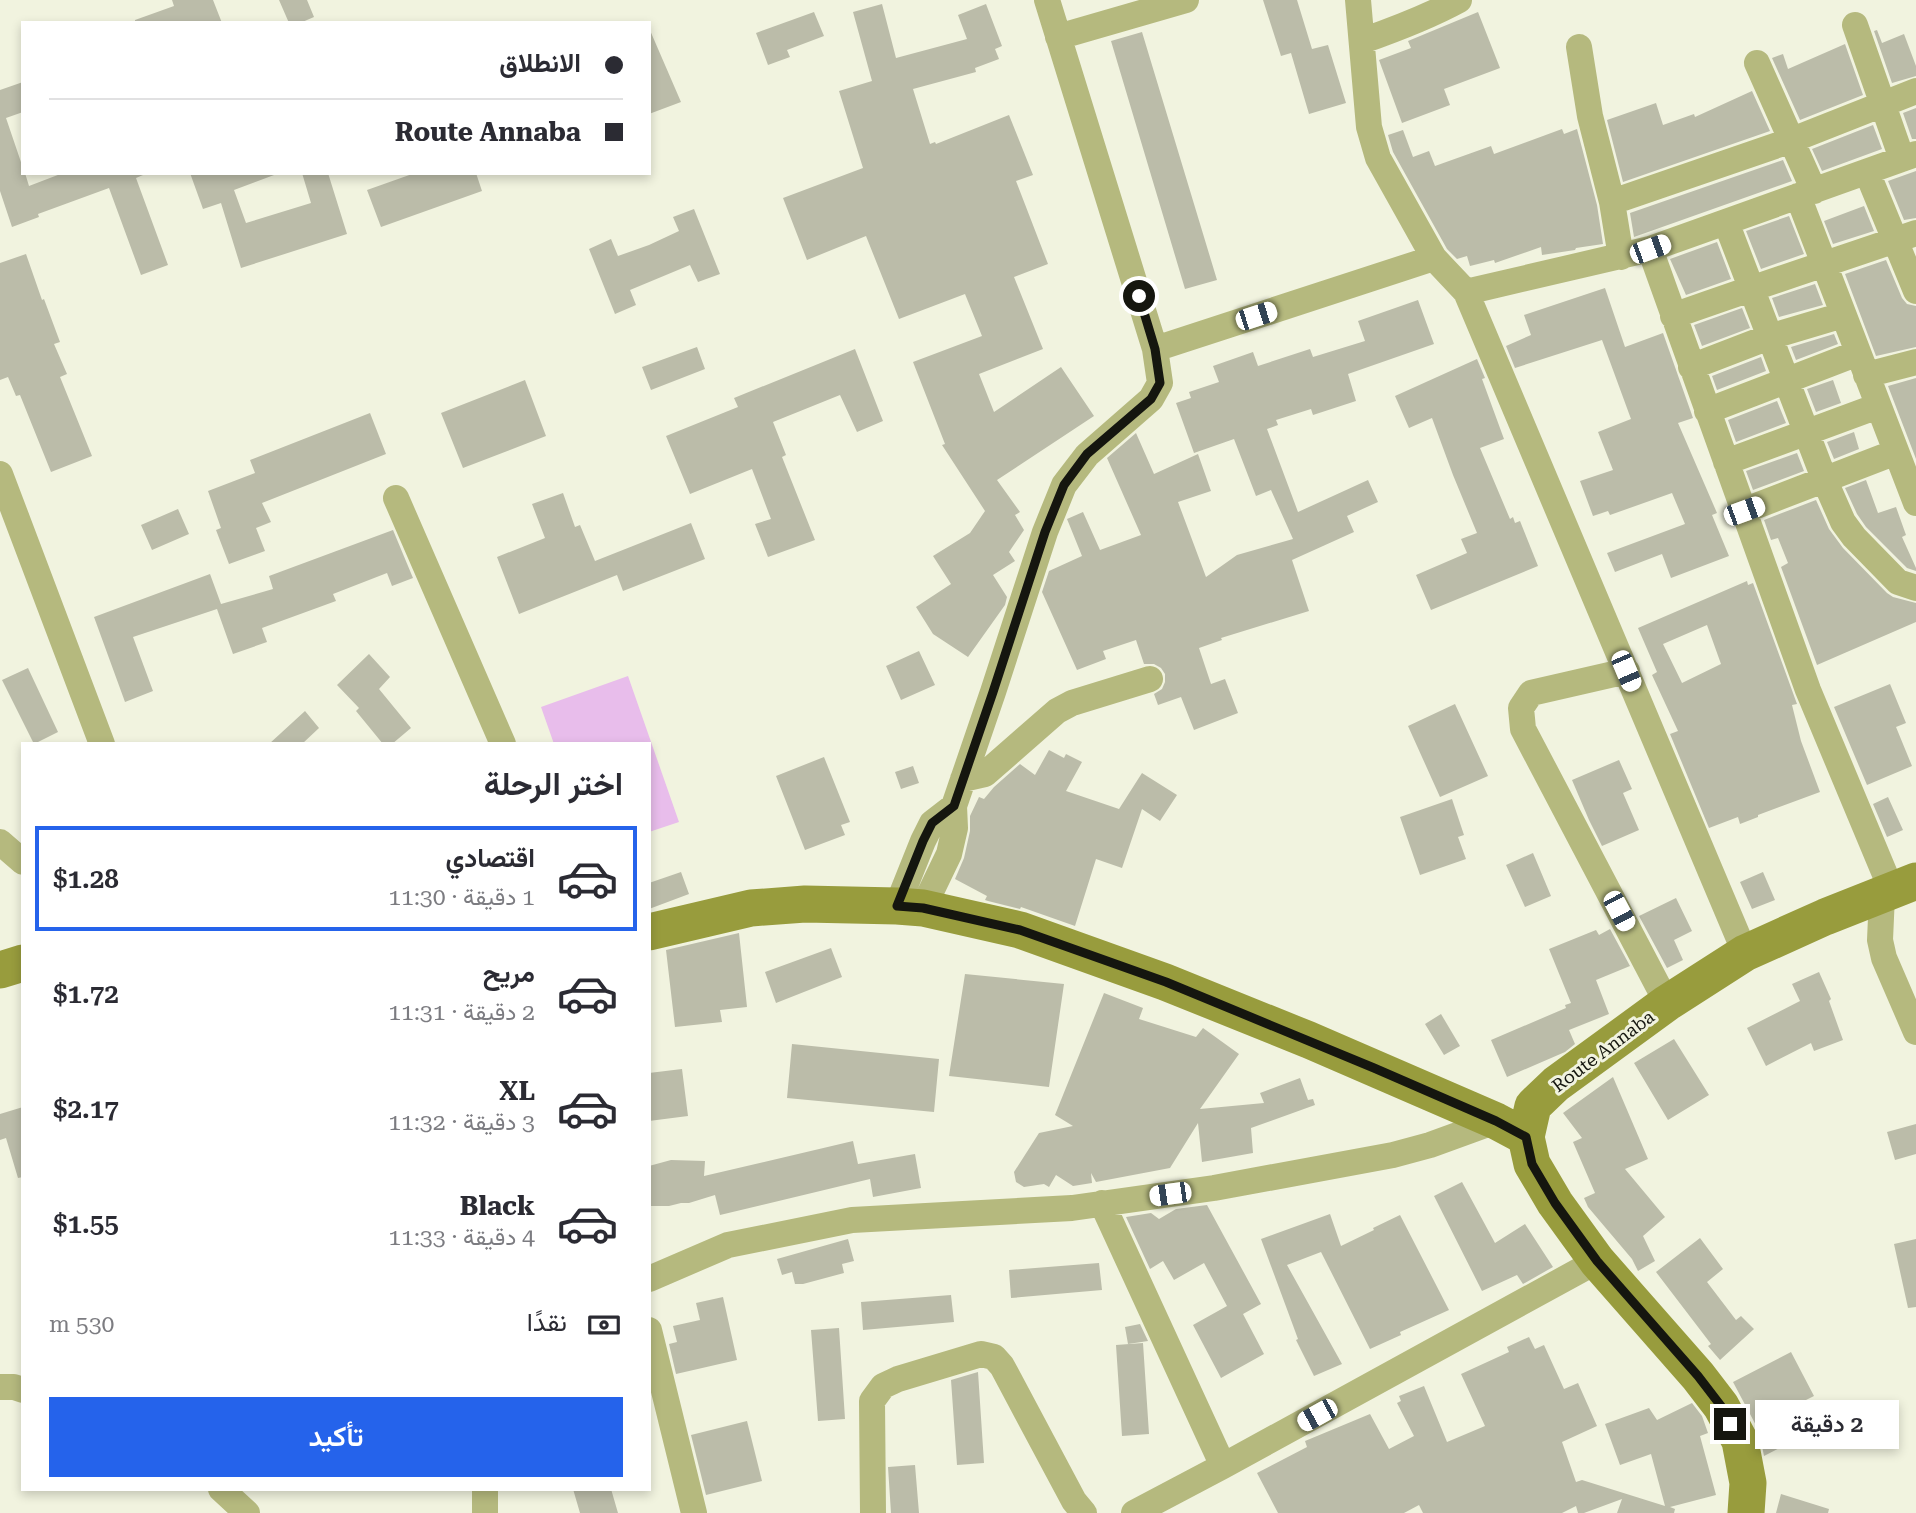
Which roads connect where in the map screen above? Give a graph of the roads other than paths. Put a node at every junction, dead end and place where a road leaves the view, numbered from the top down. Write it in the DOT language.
graph roads {
  1 [pos="1047,0"];
  2 [pos="1186,0"];
  3 [pos="1359,0"];
  4 [pos="1459,0"];
  5 [pos="1855,25"];
  6 [pos="1058,37"];
  7 [pos="1362,41"];
  8 [pos="1579,47"];
  9 [pos="1757,63"];
  10 [pos="1916,91"];
  11 [pos="1882,104"];
  12 [pos="1792,140"];
  13 [pos="1909,157"];
  14 [pos="1867,172"];
  15 [pos="1806,194"];
  16 [pos="1612,202"];
  17 [pos="1726,222"];
  18 [pos="1905,236"];
  19 [pos="1650,249"];
  20 [pos="1621,257"];
  21 [pos="1434,258"];
  22 [pos="1824,265"];
  23 [pos="1751,288"];
  24 [pos="1916,291"];
  25 [pos="1466,292"];
  26 [pos="1843,315"];
  27 [pos="1673,316"];
  28 [pos="1769,337"];
  29 [pos="1155,349"];
  30 [pos="1916,362"];
  31 [pos="1862,364"];
  32 [pos="1691,367"];
  33 [pos="1786,380"];
  34 [pos="1878,406"];
  35 [pos="1707,411"];
  36 [pos="1806,433"];
  37 [pos="1896,452"];
  38 [pos="1726,462"];
  39 [pos="0,474"];
  40 [pos="1825,481"];
  41 [pos="396,498"];
  42 [pos="1916,503"];
  43 [pos="1744,511"];
  44 [pos="1916,587"];
  45 [pos="1626,671"];
  46 [pos="1150,679"];
  47 [pos="101,742"];
  48 [pos="502,742"];
  49 [pos="963,779"];
  50 [pos="0,842"];
  51 [pos="21,860"];
  52 [pos="1896,889"];
  53 [pos="910,907"];
  54 [pos="651,932"];
  55 [pos="1745,953"];
  56 [pos="21,964"];
  57 [pos="0,971"];
  58 [pos="1667,1003"];
  59 [pos="1916,1032"];
  60 [pos="1511,1129"];
  61 [pos="1102,1203"];
  62 [pos="1597,1261"];
  63 [pos="651,1278"];
  64 [pos="651,1338"];
  65 [pos="0,1387"];
  66 [pos="21,1389"];
  67 [pos="1223,1466"];
  68 [pos="223,1491"];
  69 [pos="485,1491"];
  70 [pos="1142,1511"];
  71 [pos="247,1513"];
  72 [pos="485,1513"];
  73 [pos="694,1513"];
  74 [pos="873,1513"];
  75 [pos="1084,1513"];
  76 [pos="1746,1513"];
  1 -- 6 [label="street"];
  2 -- 6 [label="street"];
  3 -- 7 [label="street"];
  4 -- 7 [label="street"];
  5 -- 11 [label="street"];
  6 -- 29 [label="street"];
  7 -- 21 [label="street"];
  8 -- 16 [label="street"];
  9 -- 12 [label="street"];
  10 -- 11 [label="street"];
  11 -- 12 [label="street"];
  11 -- 13 [label="street"];
  12 -- 15 [label="street"];
  12 -- 16 [label="street"];
  13 -- 14 [label="street"];
  14 -- 15 [label="street"];
  14 -- 18 [label="street"];
  15 -- 17 [label="street"];
  15 -- 22 [label="street"];
  16 -- 20 [label="street"];
  17 -- 19 [label="street"];
  17 -- 23 [label="street"];
  18 -- 22 [label="street"];
  18 -- 24 [label="street"];
  19 -- 20 [label="street"];
  19 -- 27 [label="street"];
  20 -- 25 [label="street"];
  21 -- 25 [label="street"];
  21 -- 29 [label="street"];
  22 -- 23 [label="street"];
  22 -- 26 [label="street"];
  23 -- 27 [label="street"];
  23 -- 28 [label="street"];
  25 -- 45 [label="street"];
  26 -- 28 [label="street"];
  26 -- 31 [label="street"];
  27 -- 32 [label="street"];
  28 -- 32 [label="street"];
  28 -- 33 [label="street"];
  29 -- 49 [label="street"];
  30 -- 31 [label="street"];
  31 -- 33 [label="street"];
  31 -- 34 [label="street"];
  32 -- 35 [label="street"];
  33 -- 35 [label="street"];
  33 -- 36 [label="street"];
  34 -- 36 [label="street"];
  34 -- 37 [label="street"];
  35 -- 38 [label="street"];
  36 -- 38 [label="street"];
  36 -- 40 [label="street"];
  37 -- 40 [label="street"];
  37 -- 42 [label="street"];
  38 -- 43 [label="street"];
  39 -- 47 [label="street"];
  40 -- 43 [label="street"];
  40 -- 44 [label="street"];
  41 -- 48 [label="street"];
  43 -- 52 [label="street"];
  45 -- 55 [label="street"];
  45 -- 58 [label="street"];
  46 -- 49 [label="street"];
  49 -- 53 [label="street"];
  50 -- 51 [label="street"];
  52 -- 55 [label="main road, Route Annaba"];
  52 -- 59 [label="street"];
  53 -- 54 [label="main road"];
  53 -- 60 [label="main road"];
  55 -- 58 [label="main road, Route Annaba"];
  56 -- 57 [label="main road"];
  58 -- 60 [label="main road, Route Annaba"];
  60 -- 61 [label="street"];
  60 -- 62 [label="main road"];
  61 -- 63 [label="street"];
  61 -- 67 [label="street"];
  62 -- 67 [label="street"];
  62 -- 76 [label="main road"];
  64 -- 73 [label="street"];
  65 -- 66 [label="street"];
  67 -- 70 [label="street"];
  68 -- 71 [label="street"];
  69 -- 72 [label="street"];
  74 -- 75 [label="street"];
}
